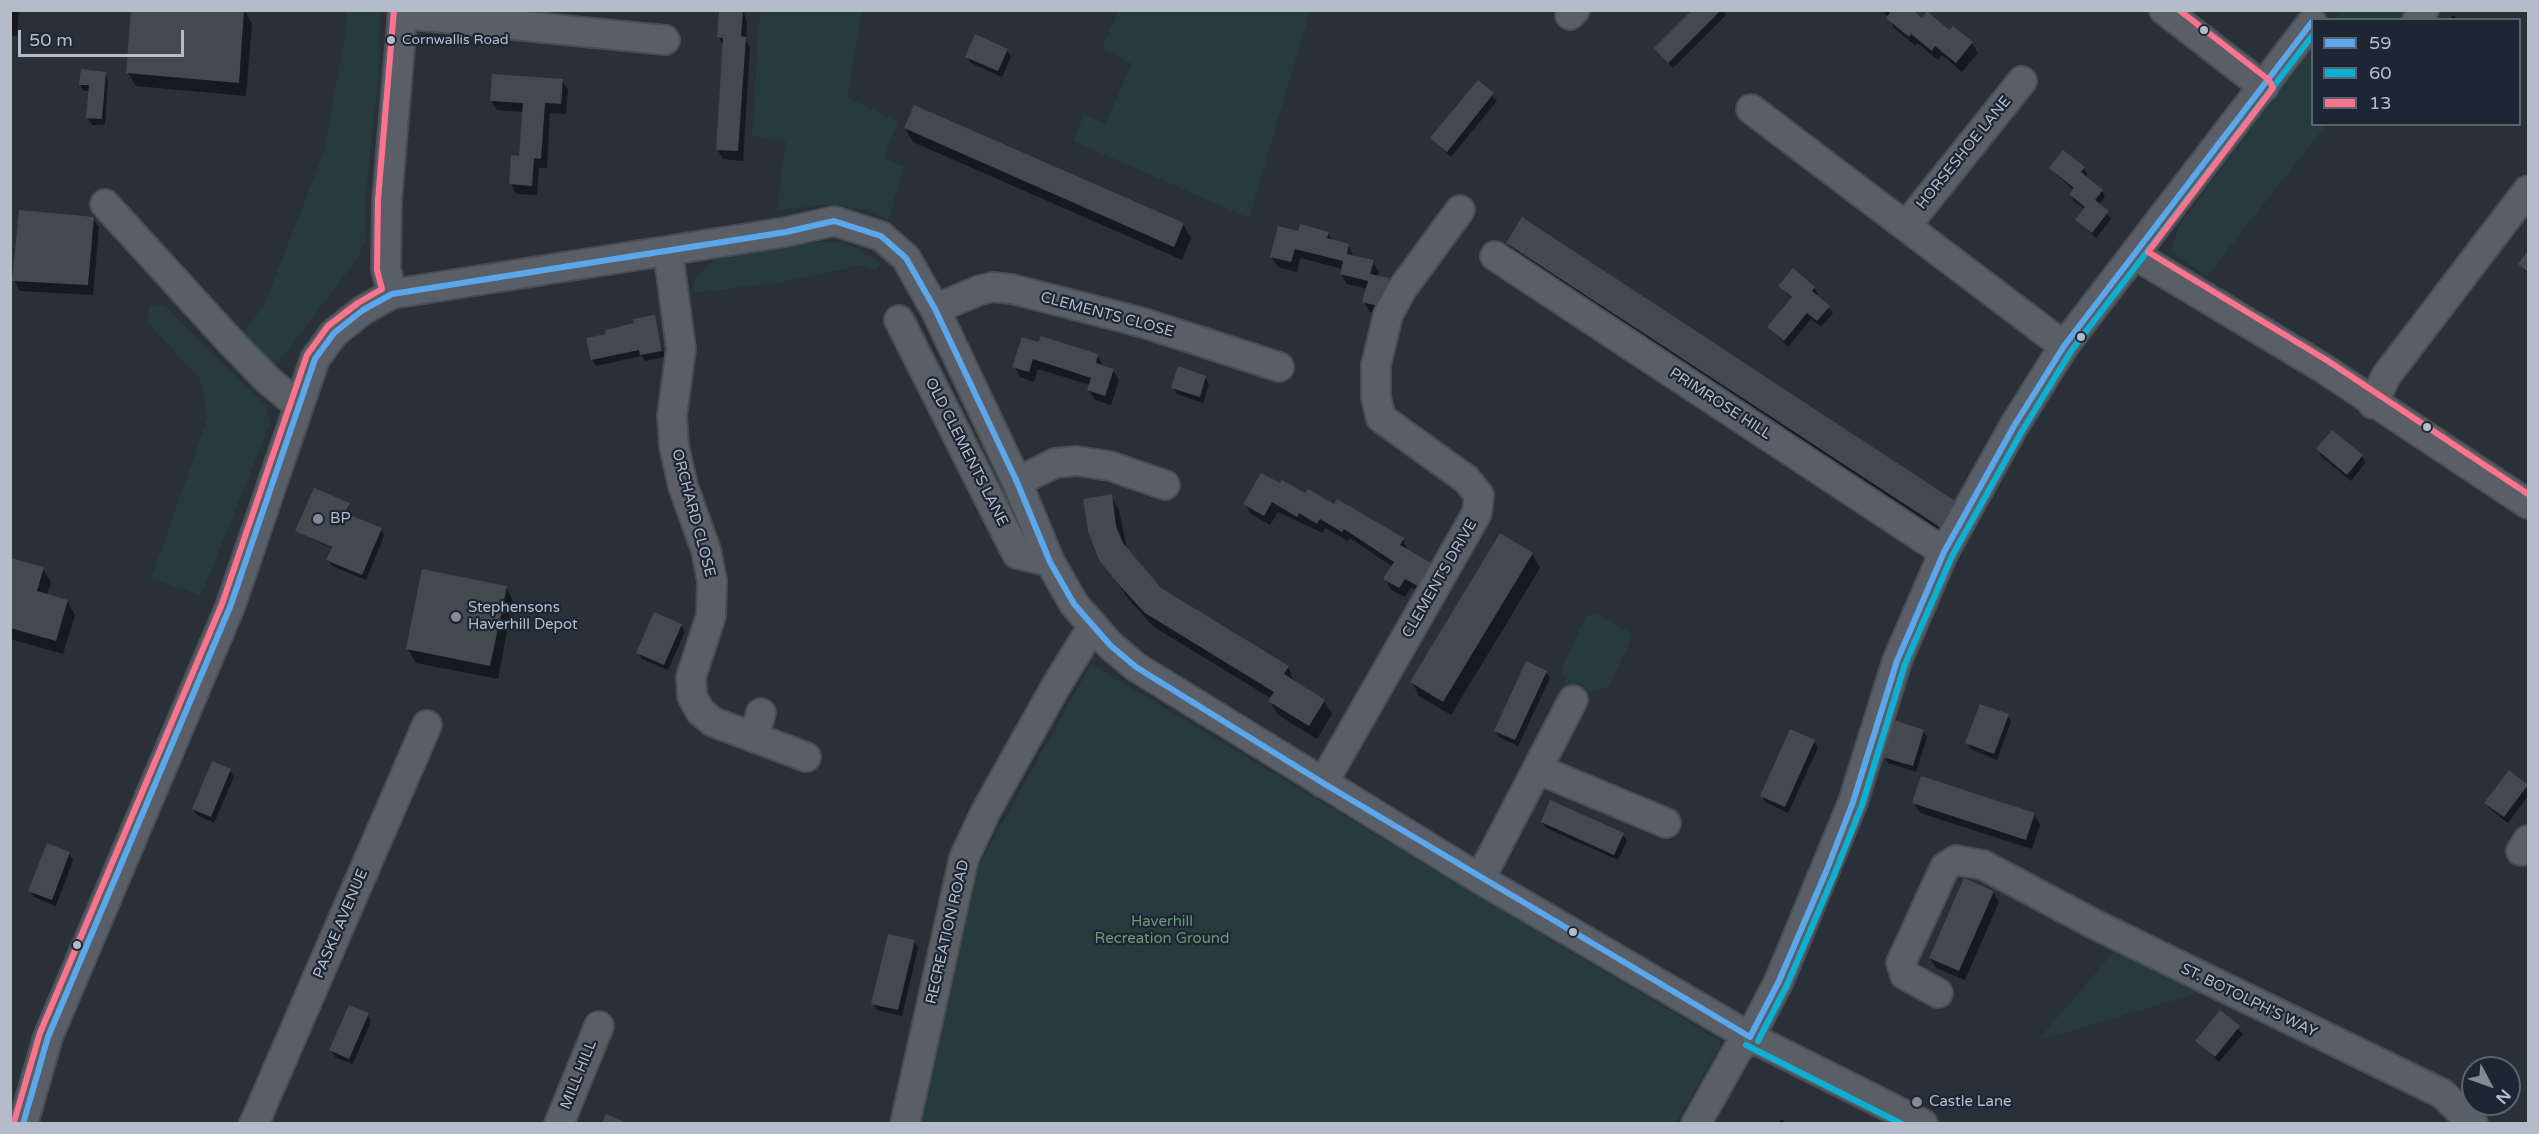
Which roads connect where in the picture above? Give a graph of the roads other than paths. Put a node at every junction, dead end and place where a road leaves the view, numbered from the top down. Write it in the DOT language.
graph roads {
  1 [pos="2164,10"];
  2 [pos="403,12"];
  3 [pos="2311,24"];
  4 [pos="665,40"];
  5 [pos="2022,81"];
  6 [pos="2264,87"];
  7 [pos="1751,109"];
  8 [pos="2529,190"];
  9 [pos="105,204"];
  10 [pos="1460,210"];
  11 [pos="1906,226"];
  12 [pos="668,251"];
  13 [pos="2135,255"];
  14 [pos="1495,256"];
  15 [pos="392,294"];
  16 [pos="935,309"];
  17 [pos="899,320"];
  18 [pos="2064,346"];
  19 [pos="1278,367"];
  20 [pos="2373,404"];
  21 [pos="298,405"];
  22 [pos="1017,482"];
  23 [pos="1165,484"];
  24 [pos="2529,504"];
  25 [pos="1944,552"];
  26 [pos="1050,562"];
  27 [pos="1093,626"];
  28 [pos="1573,700"];
  29 [pos="427,725"];
  30 [pos="806,757"];
  31 [pos="1537,769"];
  32 [pos="1323,783"];
  33 [pos="1666,823"];
  34 [pos="1480,879"];
  35 [pos="1938,993"];
  36 [pos="599,1026"];
  37 [pos="1750,1037"];
  38 [pos="23,1124"];
  39 [pos="254,1124"];
  40 [pos="559,1124"];
  41 [pos="905,1124"];
  42 [pos="1696,1124"];
  43 [pos="1923,1124"];
  44 [pos="2473,1124"];
  1 -- 6 [label="street"];
  2 -- 4 [label="street"];
  2 -- 15 [label="street"];
  3 -- 6 [label="street"];
  5 -- 11 [label="street, HORSESHOE LANE"];
  6 -- 13 [label="street"];
  7 -- 11 [label="street"];
  8 -- 20 [label="street"];
  9 -- 21 [label="street"];
  10 -- 32 [label="street, CLEMENTS DRIVE"];
  11 -- 18 [label="street"];
  12 -- 15 [label="street"];
  12 -- 16 [label="street"];
  12 -- 30 [label="street, ORCHARD CLOSE"];
  13 -- 18 [label="street"];
  13 -- 20 [label="street"];
  14 -- 25 [label="street, PRIMROSE HILL"];
  15 -- 21 [label="street"];
  16 -- 19 [label="street, CLEMENTS CLOSE"];
  16 -- 22 [label="street"];
  17 -- 26 [label="street, OLD CLEMENTS LANE"];
  18 -- 25 [label="street"];
  20 -- 24 [label="street"];
  21 -- 38 [label="street"];
  22 -- 23 [label="street"];
  22 -- 26 [label="street"];
  25 -- 37 [label="street"];
  26 -- 27 [label="street"];
  27 -- 32 [label="street"];
  27 -- 41 [label="street, RECREATION ROAD"];
  28 -- 31 [label="street"];
  29 -- 39 [label="street, PASKE AVENUE"];
  31 -- 33 [label="street"];
  31 -- 34 [label="street"];
  32 -- 34 [label="street"];
  34 -- 37 [label="street"];
  35 -- 44 [label="street, ST. BOTOLPH'S WAY"];
  36 -- 40 [label="street, MILL HILL"];
  37 -- 42 [label="street"];
  37 -- 43 [label="street"];
}
